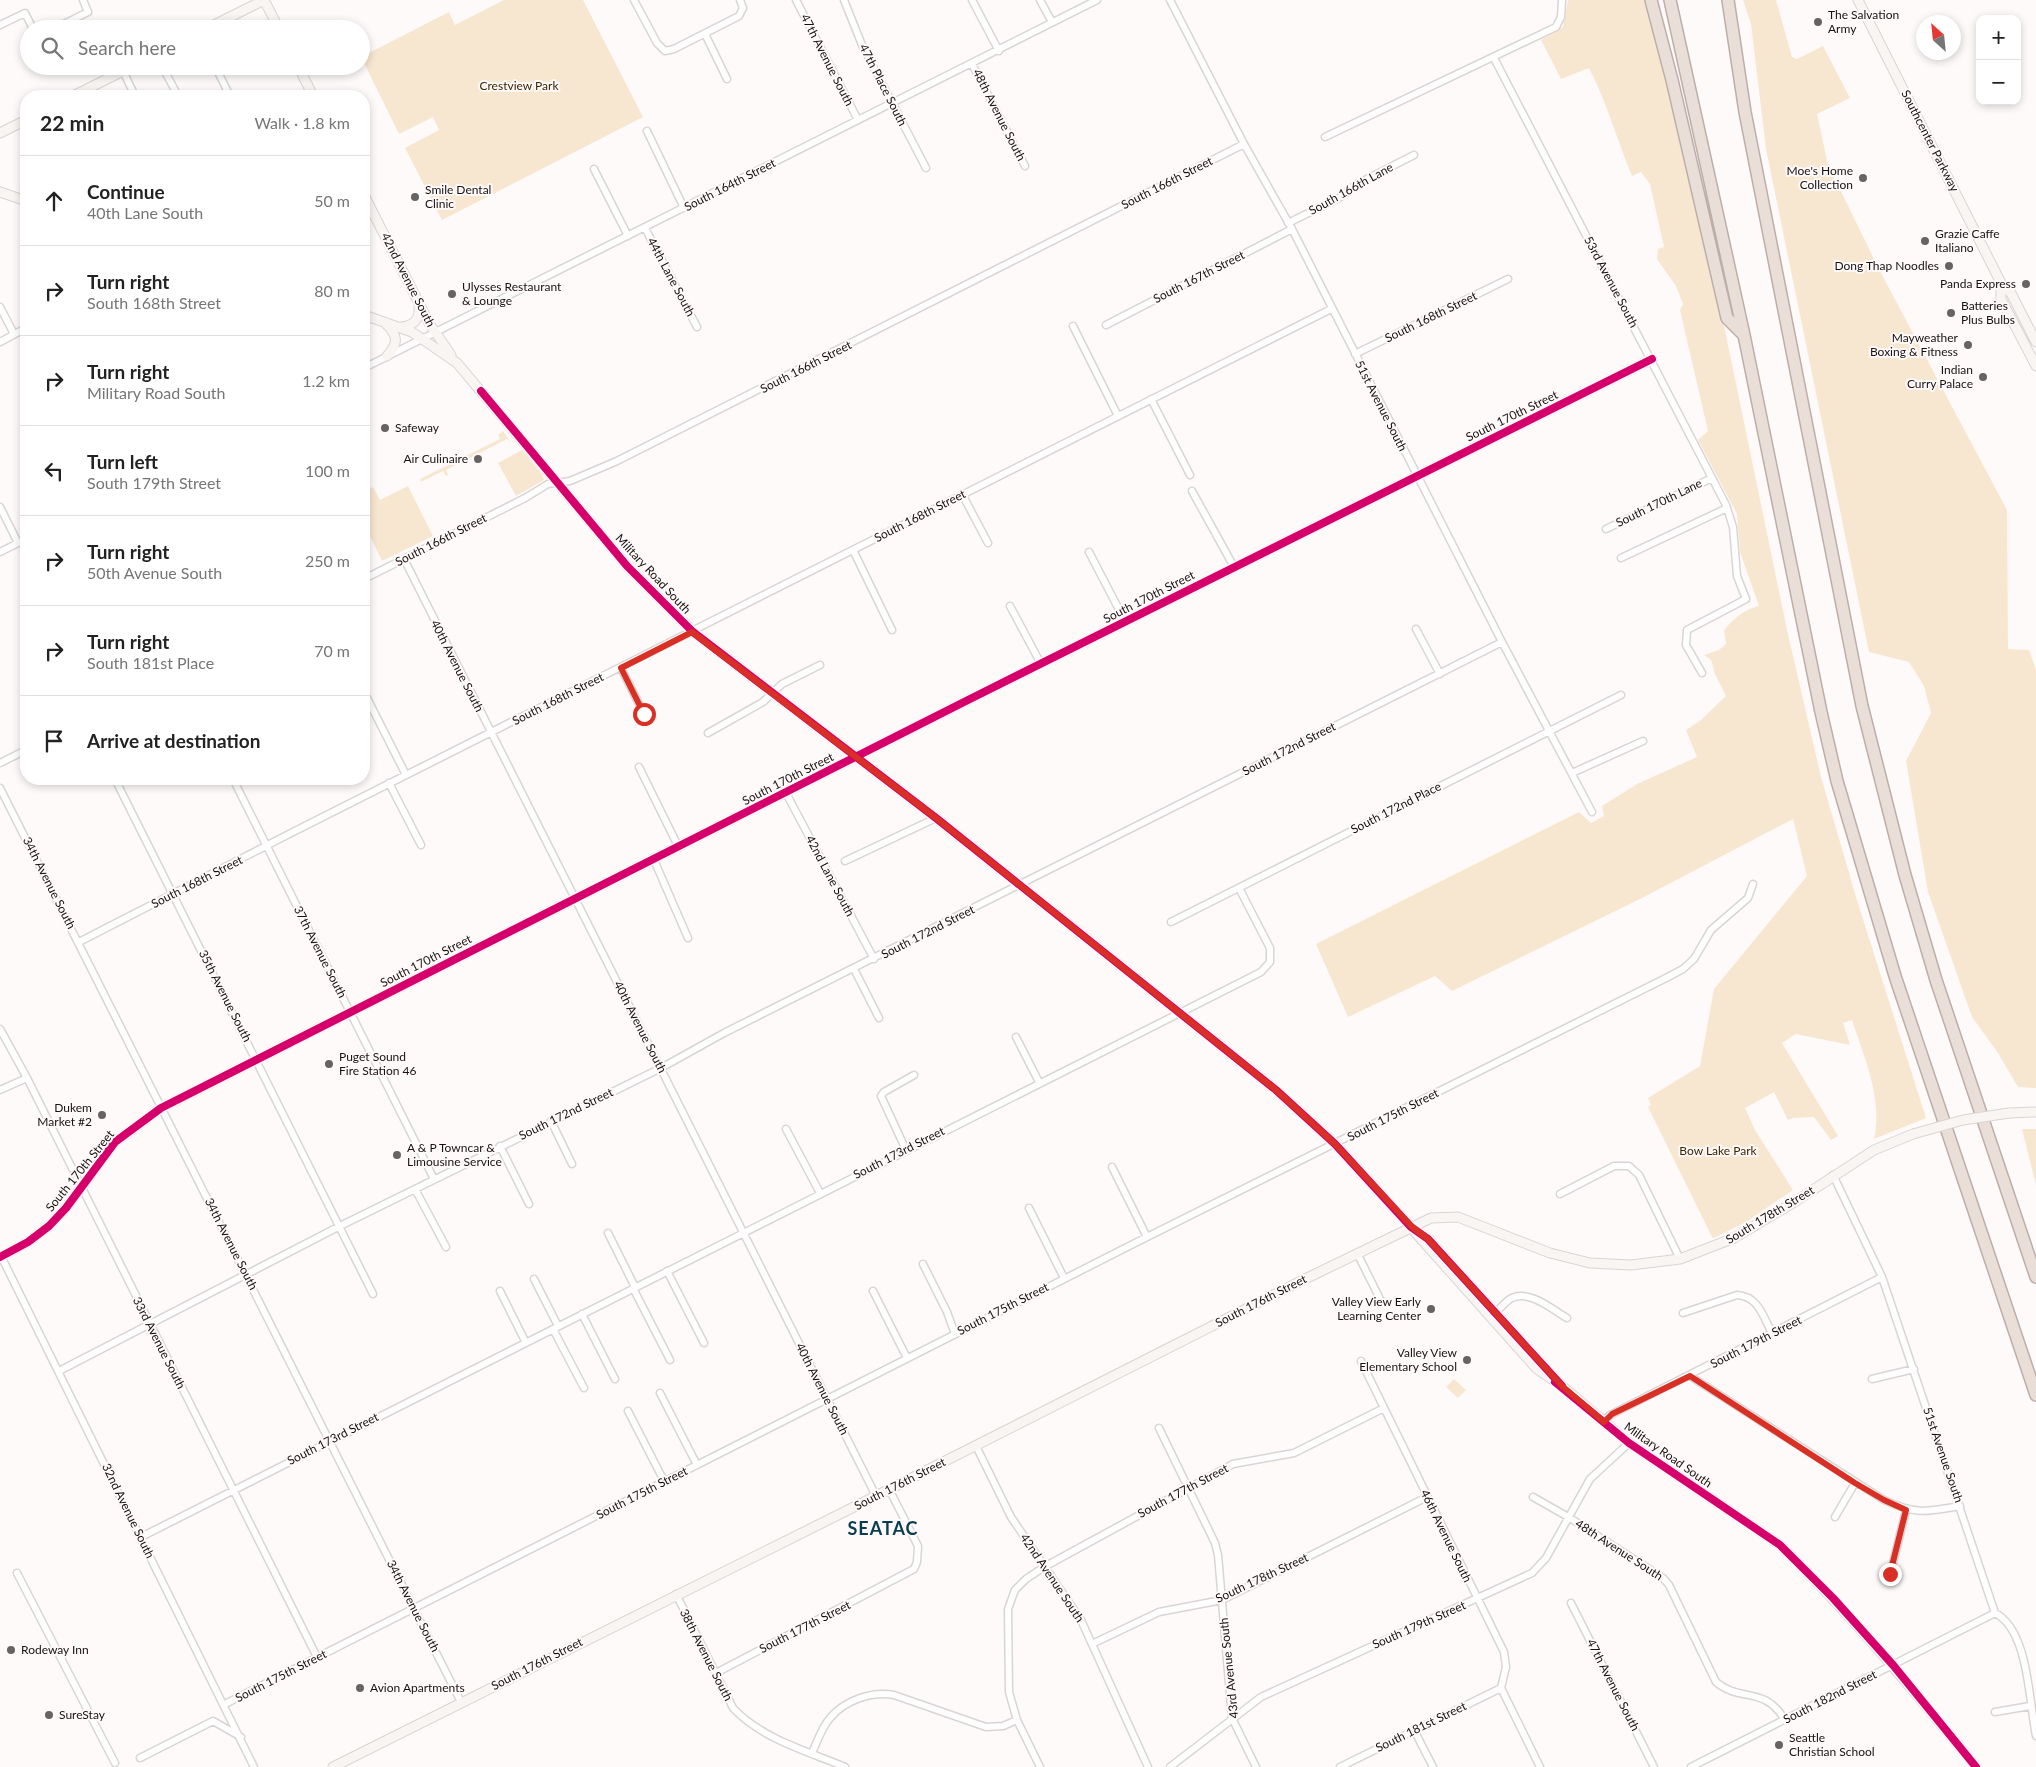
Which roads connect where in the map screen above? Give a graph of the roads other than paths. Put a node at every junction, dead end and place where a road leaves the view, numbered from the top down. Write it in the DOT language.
graph roads {
  1 [pos="83,0"];
  2 [pos="264,0"];
  3 [pos="634,0"];
  4 [pos="740,0"];
  5 [pos="796,0"];
  6 [pos="844,0"];
  7 [pos="972,0"];
  8 [pos="1040,0"];
  9 [pos="1097,0"];
  10 [pos="1170,0"];
  11 [pos="1562,0"];
  12 [pos="1651,0"];
  13 [pos="1670,0"];
  14 [pos="1723,0"];
  15 [pos="1728,0"];
  16 [pos="1858,0"];
  17 [pos="28,20"];
  18 [pos="72,20"];
  19 [pos="224,20"];
  20 [pos="274,20"];
  21 [pos="1052,22"];
  22 [pos="1730,24"];
  23 [pos="0,25"];
  24 [pos="705,34"];
  25 [pos="999,51"];
  26 [pos="1494,58"];
  27 [pos="972,64"];
  28 [pos="115,75"];
  29 [pos="125,75"];
  30 [pos="167,75"];
  31 [pos="220,75"];
  32 [pos="302,75"];
  33 [pos="727,79"];
  34 [pos="85,90"];
  35 [pos="132,90"];
  36 [pos="175,90"];
  37 [pos="227,90"];
  38 [pos="310,90"];
  39 [pos="892,103"];
  40 [pos="858,120"];
  41 [pos="20,123"];
  42 [pos="647,131"];
  43 [pos="0,133"];
  44 [pos="1325,137"];
  45 [pos="1244,144"];
  46 [pos="1414,155"];
  47 [pos="1025,166"];
  48 [pos="926,168"];
  49 [pos="594,169"];
  50 [pos="0,192"];
  51 [pos="20,199"];
  52 [pos="370,207"];
  53 [pos="684,208"];
  54 [pos="1290,226"];
  55 [pos="645,228"];
  56 [pos="628,236"];
  57 [pos="1508,279"];
  58 [pos="2001,283"];
  59 [pos="419,304"];
  60 [pos="0,308"];
  61 [pos="1331,309"];
  62 [pos="370,317"];
  63 [pos="383,321"];
  64 [pos="1106,325"];
  65 [pos="1073,326"];
  66 [pos="399,327"];
  67 [pos="697,327"];
  68 [pos="20,331"];
  69 [pos="435,333"];
  70 [pos="14,334"];
  71 [pos="1744,335"];
  72 [pos="424,339"];
  73 [pos="0,342"];
  74 [pos="2036,342"];
  75 [pos="1355,354"];
  76 [pos="387,356"];
  77 [pos="1652,359"];
  78 [pos="457,363"];
  79 [pos="370,365"];
  80 [pos="2036,366"];
  81 [pos="1151,399"];
  82 [pos="1118,416"];
  83 [pos="1190,475"];
  84 [pos="1416,475"];
  85 [pos="1712,478"];
  86 [pos="558,483"];
  87 [pos="1192,490"];
  88 [pos="962,494"];
  89 [pos="0,507"];
  90 [pos="1727,508"];
  91 [pos="1606,529"];
  92 [pos="18,543"];
  93 [pos="988,543"];
  94 [pos="853,550"];
  95 [pos="0,552"];
  96 [pos="1089,552"];
  97 [pos="1621,558"];
  98 [pos="404,559"];
  99 [pos="1234,566"];
  100 [pos="370,576"];
  101 [pos="1010,606"];
  102 [pos="1125,622"];
  103 [pos="1416,629"];
  104 [pos="892,630"];
  105 [pos="692,632"];
  106 [pos="1502,642"];
  107 [pos="1041,664"];
  108 [pos="820,665"];
  109 [pos="621,668"];
  110 [pos="1702,673"];
  111 [pos="1440,674"];
  112 [pos="772,692"];
  113 [pos="1621,695"];
  114 [pos="370,704"];
  115 [pos="644,714"];
  116 [pos="1549,732"];
  117 [pos="490,733"];
  118 [pos="708,734"];
  119 [pos="1643,741"];
  120 [pos="20,753"];
  121 [pos="856,757"];
  122 [pos="0,763"];
  123 [pos="639,767"];
  124 [pos="1572,774"];
  125 [pos="406,775"];
  126 [pos="389,783"];
  127 [pos="118,785"];
  128 [pos="236,785"];
  129 [pos="0,788"];
  130 [pos="786,794"];
  131 [pos="1592,812"];
  132 [pos="936,818"];
  133 [pos="267,845"];
  134 [pos="421,846"];
  135 [pos="679,848"];
  136 [pos="654,860"];
  137 [pos="845,861"];
  138 [pos="1753,884"];
  139 [pos="1020,885"];
  140 [pos="1238,888"];
  141 [pos="174,894"];
  142 [pos="575,899"];
  143 [pos="1171,922"];
  144 [pos="688,938"];
  145 [pos="79,942"];
  146 [pos="874,959"];
  147 [pos="854,969"];
  148 [pos="350,1012"];
  149 [pos="1179,1012"];
  150 [pos="879,1018"];
  151 [pos="0,1029"];
  152 [pos="1016,1037"];
  153 [pos="257,1060"];
  154 [pos="661,1068"];
  155 [pos="914,1075"];
  156 [pos="27,1078"];
  157 [pos="1039,1082"];
  158 [pos="0,1090"];
  159 [pos="161,1108"];
  160 [pos="2036,1112"];
  161 [pos="551,1121"];
  162 [pos="786,1128"];
  163 [pos="1335,1144"];
  164 [pos="500,1146"];
  165 [pos="906,1150"];
  166 [pos="572,1164"];
  167 [pos="1112,1167"];
  168 [pos="1833,1175"];
  169 [pos="434,1179"];
  170 [pos="81,1188"];
  171 [pos="415,1189"];
  172 [pos="820,1194"];
  173 [pos="1560,1194"];
  174 [pos="529,1204"];
  175 [pos="1029,1208"];
  176 [pos="340,1226"];
  177 [pos="1412,1227"];
  178 [pos="608,1233"];
  179 [pos="743,1233"];
  180 [pos="1147,1237"];
  181 [pos="446,1247"];
  182 [pos="1357,1253"];
  183 [pos="1,1256"];
  184 [pos="1680,1259"];
  185 [pos="922,1264"];
  186 [pos="666,1271"];
  187 [pos="247,1275"];
  188 [pos="1882,1277"];
  189 [pos="2036,1277"];
  190 [pos="1064,1278"];
  191 [pos="534,1279"];
  192 [pos="634,1287"];
  193 [pos="500,1291"];
  194 [pos="873,1291"];
  195 [pos="373,1294"];
  196 [pos="1381,1301"];
  197 [pos="1683,1313"];
  198 [pos="582,1314"];
  199 [pos="1493,1315"];
  200 [pos="1567,1318"];
  201 [pos="149,1324"];
  202 [pos="556,1328"];
  203 [pos="1772,1333"];
  204 [pos="955,1334"];
  205 [pos="526,1343"];
  206 [pos="704,1343"];
  207 [pos="907,1358"];
  208 [pos="670,1360"];
  209 [pos="1361,1361"];
  210 [pos="1914,1369"];
  211 [pos="59,1371"];
  212 [pos="1690,1376"];
  213 [pos="615,1379"];
  214 [pos="1872,1379"];
  215 [pos="584,1388"];
  216 [pos="660,1393"];
  217 [pos="2036,1394"];
  218 [pos="827,1399"];
  219 [pos="1382,1409"];
  220 [pos="628,1411"];
  221 [pos="1604,1422"];
  222 [pos="1159,1428"];
  223 [pos="329,1441"];
  224 [pos="1629,1443"];
  225 [pos="976,1446"];
  226 [pos="697,1465"];
  227 [pos="664,1481"];
  228 [pos="1855,1483"];
  229 [pos="1189,1487"];
  230 [pos="890,1489"];
  231 [pos="233,1490"];
  232 [pos="876,1496"];
  233 [pos="1427,1497"];
  234 [pos="1533,1497"];
  235 [pos="1960,1506"];
  236 [pos="1906,1510"];
  237 [pos="1835,1517"];
  238 [pos="1570,1518"];
  239 [pos="141,1537"];
  240 [pos="1044,1567"];
  241 [pos="17,1573"];
  242 [pos="1890,1574"];
  243 [pos="676,1594"];
  244 [pos="1222,1600"];
  245 [pos="1477,1600"];
  246 [pos="1572,1603"];
  247 [pos="415,1608"];
  248 [pos="1995,1613"];
  249 [pos="1092,1644"];
  250 [pos="317,1657"];
  251 [pos="1893,1665"];
  252 [pos="716,1673"];
  253 [pos="1501,1688"];
  254 [pos="461,1702"];
  255 [pos="225,1704"];
  256 [pos="2030,1706"];
  257 [pos="1996,1712"];
  258 [pos="1232,1718"];
  259 [pos="1017,1720"];
  260 [pos="1785,1720"];
  261 [pos="1414,1730"];
  262 [pos="2036,1736"];
  263 [pos="241,1737"];
  264 [pos="812,1753"];
  265 [pos="140,1758"];
  266 [pos="115,1764"];
  267 [pos="254,1767"];
  268 [pos="333,1767"];
  269 [pos="845,1767"];
  270 [pos="1040,1767"];
  271 [pos="1148,1767"];
  272 [pos="1170,1767"];
  273 [pos="1256,1767"];
  274 [pos="1340,1767"];
  275 [pos="1432,1767"];
  276 [pos="1540,1767"];
  277 [pos="1654,1767"];
  278 [pos="1691,1767"];
  279 [pos="1976,1767"];
  1 -- 18 [label="street"];
  2 -- 19 [label="street"];
  2 -- 20 [label="street"];
  3 -- 24 [label="street"];
  4 -- 24 [label="street"];
  5 -- 40 [label="street, 47th Avenue South"];
  6 -- 39 [label="street, 47th Place South"];
  7 -- 25 [label="street"];
  8 -- 21 [label="street"];
  9 -- 21 [label="street, South 164th Street"];
  10 -- 45 [label="street, 51st Avenue South"];
  11 -- 26 [label="street"];
  12 -- 71 [label="highway"];
  13 -- 71 [label="highway"];
  14 -- 22 [label="highway"];
  15 -- 22 [label="highway"];
  16 -- 58 [label="street, Southcenter Parkway"];
  17 -- 23 [label="street"];
  21 -- 25 [label="street, South 164th Street"];
  22 -- 189 [label="highway"];
  24 -- 33 [label="street"];
  25 -- 27 [label="street, South 164th Street"];
  26 -- 44 [label="street"];
  26 -- 77 [label="street, 53rd Avenue South"];
  27 -- 39 [label="street, South 164th Street"];
  27 -- 47 [label="street, 48th Avenue South"];
  28 -- 34 [label="street"];
  29 -- 35 [label="street"];
  30 -- 36 [label="street"];
  31 -- 37 [label="street"];
  32 -- 38 [label="street"];
  39 -- 40 [label="street, South 164th Street"];
  39 -- 48 [label="street, 47th Place South"];
  40 -- 53 [label="street, South 164th Street"];
  41 -- 43 [label="street"];
  42 -- 53 [label="street"];
  45 -- 54 [label="street, 51st Avenue South"];
  45 -- 86 [label="street, South 166th Street"];
  46 -- 54 [label="street, South 166th Lane"];
  49 -- 56 [label="street"];
  50 -- 51 [label="street"];
  52 -- 59 [label="street, 42nd Avenue South"];
  53 -- 55 [label="street, South 164th Street"];
  54 -- 61 [label="street, 51st Avenue South"];
  54 -- 64 [label="street, South 167th Street"];
  55 -- 56 [label="street, South 164th Street"];
  55 -- 67 [label="street, 44th Lane South"];
  56 -- 69 [label="street, South 164th Street"];
  57 -- 75 [label="street, South 168th Street"];
  58 -- 74 [label="street, Southcenter Parkway"];
  58 -- 80 [label="street, Southcenter Parkway"];
  59 -- 66 [label="street"];
  59 -- 69 [label="street, 42nd Avenue South"];
  60 -- 70 [label="street"];
  61 -- 75 [label="street, 51st Avenue South"];
  61 -- 81 [label="street, South 168th Street"];
  62 -- 63 [label="street, Military Road South"];
  63 -- 66 [label="street, Military Road South"];
  63 -- 76 [label="street"];
  65 -- 82 [label="street"];
  66 -- 72 [label="street, Military Road South"];
  68 -- 70 [label="street"];
  69 -- 72 [label="street, South 164th Street"];
  69 -- 78 [label="street, 42nd Avenue South"];
  70 -- 73 [label="street"];
  71 -- 217 [label="highway"];
  72 -- 76 [label="street, South 164th Street"];
  72 -- 78 [label="street, Military Road South"];
  75 -- 84 [label="street, 51st Avenue South"];
  76 -- 79 [label="street, South 164th Street"];
  77 -- 84 [label="street, South 170th Street"];
  77 -- 85 [label="street, 53rd Avenue South"];
  78 -- 86 [label="street, Military Road South"];
  81 -- 82 [label="street, South 168th Street"];
  81 -- 83 [label="street"];
  82 -- 88 [label="street, South 168th Street"];
  84 -- 99 [label="street, South 170th Street"];
  84 -- 106 [label="street, 51st Avenue South"];
  85 -- 90 [label="street, 53rd Avenue South"];
  85 -- 91 [label="street, South 170th Lane"];
  86 -- 98 [label="street, South 166th Street"];
  86 -- 105 [label="street, Military Road South"];
  87 -- 99 [label="street"];
  88 -- 93 [label="street"];
  88 -- 94 [label="street, South 168th Street"];
  89 -- 92 [label="street"];
  90 -- 97 [label="street"];
  90 -- 110 [label="street, 53rd Avenue South"];
  92 -- 95 [label="street"];
  94 -- 104 [label="street"];
  94 -- 105 [label="street, South 168th Street"];
  96 -- 102 [label="street"];
  98 -- 100 [label="street, South 166th Street"];
  98 -- 117 [label="street, 40th Avenue South"];
  99 -- 102 [label="street, South 170th Street"];
  101 -- 107 [label="street"];
  102 -- 107 [label="street, South 170th Street"];
  103 -- 111 [label="street"];
  105 -- 109 [label="street, South 168th Street"];
  105 -- 112 [label="street, Military Road South"];
  106 -- 111 [label="street, South 172nd Street"];
  106 -- 116 [label="street, 51st Avenue South"];
  107 -- 121 [label="street, South 170th Street"];
  108 -- 112 [label="street"];
  109 -- 115 [label="street"];
  109 -- 117 [label="street, South 168th Street"];
  111 -- 139 [label="street, South 172nd Street"];
  112 -- 118 [label="street"];
  112 -- 121 [label="street, Military Road South"];
  113 -- 116 [label="street, South 172nd Place"];
  114 -- 125 [label="street"];
  116 -- 124 [label="street, 51st Avenue South"];
  116 -- 140 [label="street, South 172nd Place"];
  117 -- 125 [label="street, South 168th Street"];
  117 -- 142 [label="street, 40th Avenue South"];
  119 -- 124 [label="street"];
  120 -- 122 [label="street"];
  121 -- 130 [label="street, South 170th Street"];
  121 -- 132 [label="street, Military Road South"];
  123 -- 135 [label="street"];
  124 -- 131 [label="street, 51st Avenue South"];
  125 -- 126 [label="street, South 168th Street"];
  126 -- 133 [label="street, South 168th Street"];
  126 -- 134 [label="street"];
  127 -- 141 [label="street, 35th Avenue South"];
  128 -- 133 [label="street, 37th Avenue South"];
  129 -- 145 [label="street, 34th Avenue South"];
  130 -- 135 [label="street, South 170th Street"];
  130 -- 146 [label="street, 42nd Lane South"];
  132 -- 137 [label="street"];
  132 -- 139 [label="street, Military Road South"];
  133 -- 141 [label="street, South 168th Street"];
  133 -- 148 [label="street, 37th Avenue South"];
  135 -- 136 [label="street, South 170th Street"];
  136 -- 142 [label="street, South 170th Street"];
  136 -- 144 [label="street"];
  138 -- 163 [label="street, South 175th Street"];
  139 -- 146 [label="street, South 172nd Street"];
  139 -- 149 [label="street, Military Road South"];
  140 -- 143 [label="street, South 172nd Place"];
  140 -- 149 [label="street, South 173rd Street"];
  141 -- 145 [label="street, South 168th Street"];
  141 -- 153 [label="street, 35th Avenue South"];
  142 -- 148 [label="street, South 170th Street"];
  142 -- 154 [label="street, 40th Avenue South"];
  145 -- 159 [label="street, 34th Avenue South"];
  146 -- 147 [label="street, South 172nd Street"];
  147 -- 150 [label="street"];
  147 -- 154 [label="street, South 172nd Street"];
  148 -- 153 [label="street, South 170th Street"];
  148 -- 169 [label="street, 37th Avenue South"];
  149 -- 157 [label="street, South 173rd Street"];
  149 -- 163 [label="street, Military Road South"];
  151 -- 156 [label="street, 33rd Avenue South"];
  152 -- 157 [label="street"];
  153 -- 159 [label="street, South 170th Street"];
  153 -- 176 [label="street, 35th Avenue South"];
  154 -- 161 [label="street, South 172nd Street"];
  154 -- 179 [label="street, 40th Avenue South"];
  155 -- 165 [label="street"];
  156 -- 158 [label="street"];
  156 -- 170 [label="street, 33rd Avenue South"];
  157 -- 165 [label="street, South 173rd Street"];
  159 -- 170 [label="street, South 170th Street"];
  159 -- 187 [label="street, 34th Avenue South"];
  160 -- 168 [label="street, South 178th Street, bridge"];
  161 -- 164 [label="street, South 172nd Street"];
  161 -- 166 [label="street"];
  162 -- 172 [label="street"];
  163 -- 177 [label="street, Military Road South"];
  163 -- 180 [label="street, South 175th Street"];
  164 -- 169 [label="street, South 172nd Street"];
  164 -- 174 [label="street"];
  165 -- 172 [label="street, South 173rd Street"];
  167 -- 180 [label="street"];
  168 -- 184 [label="street, South 178th Street"];
  168 -- 188 [label="street, 51st Avenue South"];
  169 -- 171 [label="street, South 172nd Street"];
  170 -- 183 [label="street, South 170th Street"];
  170 -- 201 [label="street, 33rd Avenue South"];
  171 -- 176 [label="street, South 172nd Street"];
  171 -- 181 [label="street"];
  172 -- 179 [label="street, South 173rd Street"];
  173 -- 184 [label="street"];
  175 -- 190 [label="street"];
  176 -- 187 [label="street, South 172nd Street"];
  176 -- 195 [label="street, 35th Avenue South"];
  177 -- 182 [label="street, South 176th Street"];
  177 -- 184 [label="street, South 178th Street"];
  177 -- 199 [label="street, Military Road South"];
  178 -- 192 [label="street"];
  179 -- 186 [label="street, South 173rd Street"];
  179 -- 218 [label="street, 40th Avenue South"];
  180 -- 190 [label="street, South 175th Street"];
  182 -- 196 [label="street"];
  182 -- 225 [label="street, South 176th Street"];
  183 -- 211 [label="street, 32nd Avenue South"];
  185 -- 204 [label="street"];
  186 -- 192 [label="street, South 173rd Street"];
  186 -- 206 [label="street"];
  187 -- 201 [label="street, South 172nd Street"];
  187 -- 223 [label="street, 34th Avenue South"];
  188 -- 203 [label="street, South 179th Street"];
  188 -- 210 [label="street, 51st Avenue South"];
  190 -- 204 [label="street, South 175th Street"];
  191 -- 202 [label="street"];
  192 -- 198 [label="street, South 173rd Street"];
  192 -- 208 [label="street"];
  193 -- 205 [label="street"];
  194 -- 207 [label="street"];
  197 -- 203 [label="street"];
  198 -- 202 [label="street, South 173rd Street"];
  198 -- 213 [label="street"];
  199 -- 200 [label="street"];
  199 -- 221 [label="street, Military Road South"];
  201 -- 211 [label="street, South 172nd Street"];
  201 -- 231 [label="street, 33rd Avenue South"];
  202 -- 205 [label="street, South 173rd Street"];
  202 -- 215 [label="street"];
  203 -- 212 [label="street, South 179th Street"];
  204 -- 207 [label="street, South 175th Street"];
  205 -- 223 [label="street, South 173rd Street"];
  207 -- 218 [label="street, South 175th Street"];
  209 -- 219 [label="street, 46th Avenue South"];
  210 -- 214 [label="street"];
  210 -- 235 [label="street, 51st Avenue South"];
  211 -- 239 [label="street, 32nd Avenue South"];
  212 -- 221 [label="street, South 179th Street"];
  212 -- 228 [label="street"];
  216 -- 226 [label="street"];
  218 -- 226 [label="street, South 175th Street"];
  218 -- 232 [label="street, 40th Avenue South"];
  219 -- 229 [label="street, South 177th Street"];
  219 -- 233 [label="street, 46th Avenue South"];
  220 -- 227 [label="street"];
  221 -- 224 [label="street, Military Road South"];
  222 -- 229 [label="street, 43rd Avenue South"];
  223 -- 231 [label="street, South 173rd Street"];
  223 -- 247 [label="street, 34th Avenue South"];
  224 -- 238 [label="street, South 179th Street"];
  224 -- 251 [label="street, Military Road South"];
  225 -- 230 [label="street, South 176th Street"];
  225 -- 240 [label="street, 42nd Avenue South"];
  226 -- 227 [label="street, South 175th Street"];
  227 -- 247 [label="street, South 175th Street"];
  228 -- 236 [label="street"];
  228 -- 237 [label="street"];
  229 -- 240 [label="street, South 177th Street"];
  229 -- 244 [label="street, 43rd Avenue South"];
  230 -- 232 [label="street, South 176th Street"];
  230 -- 252 [label="street, South 177th Street"];
  231 -- 239 [label="street, South 173rd Street"];
  231 -- 250 [label="street, 33rd Avenue South"];
  232 -- 243 [label="street, South 176th Street"];
  233 -- 244 [label="street, South 178th Street"];
  233 -- 245 [label="street, 46th Avenue South"];
  234 -- 238 [label="street, 48th Avenue South"];
  235 -- 236 [label="street"];
  235 -- 248 [label="street, 51st Avenue South"];
  236 -- 242 [label="street"];
  238 -- 245 [label="street, South 179th Street"];
  238 -- 260 [label="street, 48th Avenue South"];
  239 -- 255 [label="street, 32nd Avenue South"];
  240 -- 249 [label="street, 42nd Avenue South"];
  240 -- 259 [label="street, South 177th Street"];
  241 -- 266 [label="street"];
  243 -- 252 [label="street, 38th Avenue South"];
  243 -- 254 [label="street, South 176th Street"];
  244 -- 249 [label="street, South 178th Street"];
  244 -- 258 [label="street, 43rd Avenue South"];
  245 -- 253 [label="street, 46th Avenue South"];
  245 -- 258 [label="street, South 179th Street"];
  246 -- 277 [label="street, 47th Avenue South"];
  247 -- 250 [label="street, South 175th Street"];
  247 -- 254 [label="street, 34th Avenue South"];
  248 -- 251 [label="street, South 182nd Street"];
  248 -- 256 [label="street, 51st Avenue South"];
  249 -- 271 [label="street, 42nd Avenue South"];
  250 -- 255 [label="street, South 175th Street"];
  251 -- 260 [label="street, South 182nd Street"];
  251 -- 279 [label="street, Military Road South"];
  252 -- 264 [label="street, 38th Avenue South"];
  253 -- 261 [label="street, South 181st Street"];
  253 -- 276 [label="street"];
  254 -- 268 [label="street, South 176th Street"];
  255 -- 263 [label="street, 32nd Avenue South"];
  256 -- 257 [label="street"];
  256 -- 262 [label="street, 51st Avenue South"];
  258 -- 272 [label="street, South 179th Street"];
  258 -- 273 [label="street, 43rd Avenue South"];
  259 -- 264 [label="street"];
  259 -- 270 [label="street, South 177th Street"];
  260 -- 278 [label="street, South 182nd Street"];
  261 -- 274 [label="street, South 181st Street"];
  261 -- 275 [label="street"];
  263 -- 265 [label="street"];
  263 -- 267 [label="street, 32nd Avenue South"];
  264 -- 269 [label="street, 38th Avenue South"];
}
